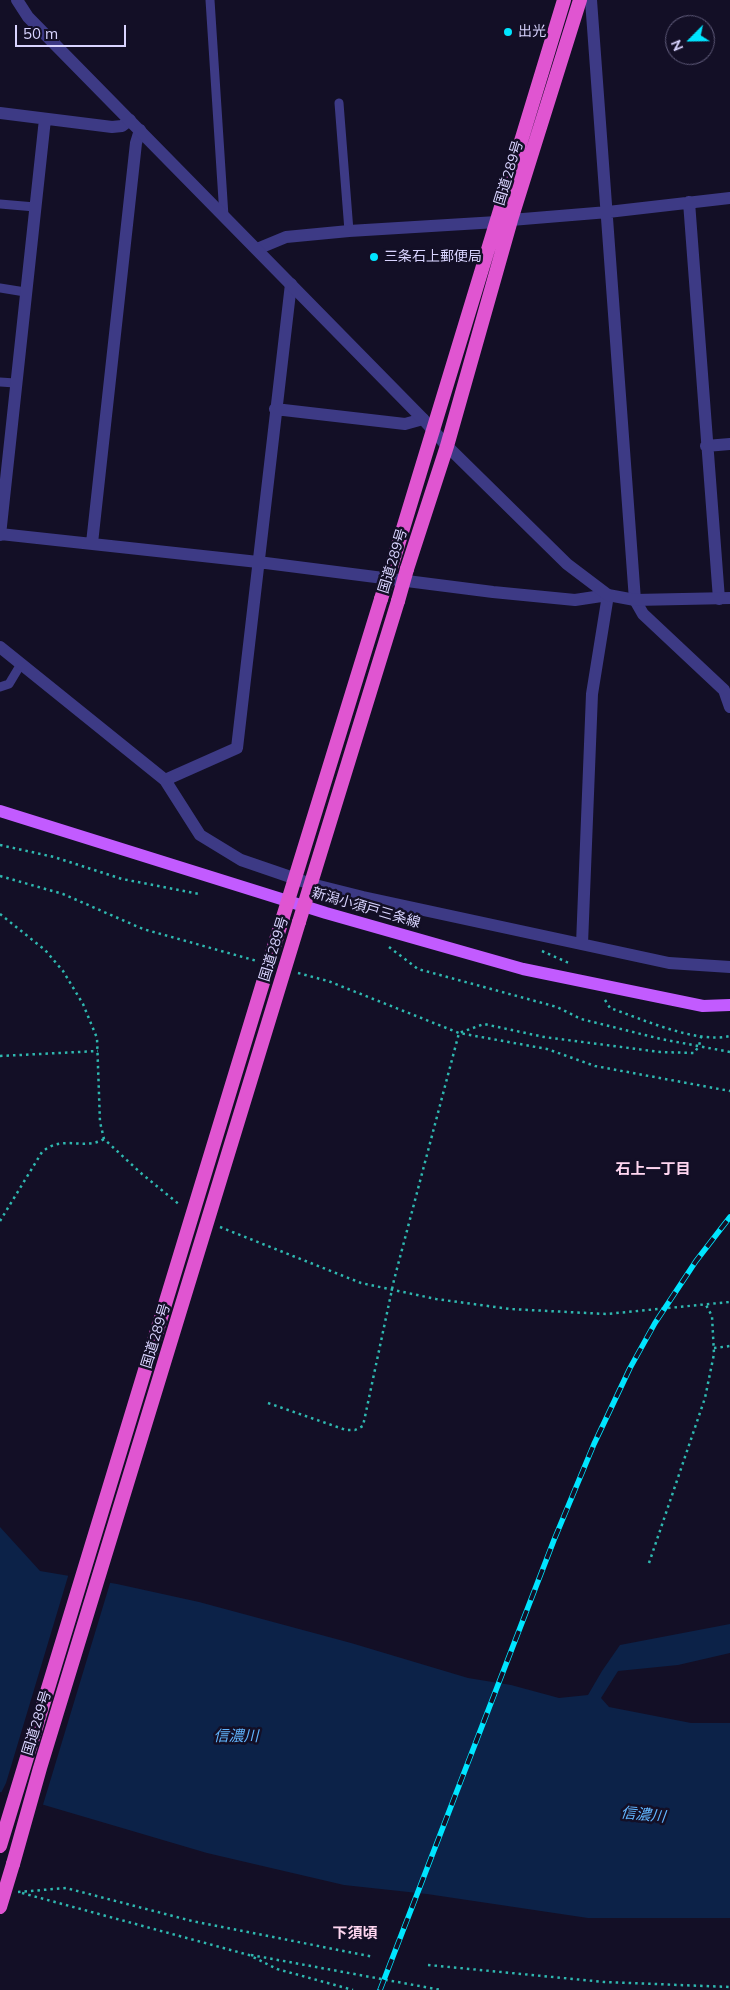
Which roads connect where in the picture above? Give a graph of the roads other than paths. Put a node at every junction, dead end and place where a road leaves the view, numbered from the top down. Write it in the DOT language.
graph roads {
  1 [pos="17,0"];
  2 [pos="210,0"];
  3 [pos="564,0"];
  4 [pos="580,0"];
  5 [pos="591,0"];
  6 [pos="339,103"];
  7 [pos="0,113"];
  8 [pos="44,119"];
  9 [pos="130,120"];
  10 [pos="140,130"];
  11 [pos="730,198"];
  12 [pos="689,202"];
  13 [pos="0,204"];
  14 [pos="35,207"];
  15 [pos="608,212"];
  16 [pos="224,216"];
  17 [pos="504,221"];
  18 [pos="349,231"];
  19 [pos="257,249"];
  20 [pos="291,284"];
  21 [pos="0,288"];
  22 [pos="25,292"];
  23 [pos="0,382"];
  24 [pos="15,383"];
  25 [pos="275,409"];
  26 [pos="423,419"];
  27 [pos="434,431"];
  28 [pos="730,444"];
  29 [pos="447,446"];
  30 [pos="706,446"];
  31 [pos="0,534"];
  32 [pos="92,543"];
  33 [pos="258,562"];
  34 [pos="608,595"];
  35 [pos="724,598"];
  36 [pos="636,600"];
  37 [pos="0,647"];
  38 [pos="21,664"];
  39 [pos="0,687"];
  40 [pos="730,707"];
  41 [pos="165,780"];
  42 [pos="0,811"];
  43 [pos="294,879"];
  44 [pos="311,884"];
  45 [pos="288,901"];
  46 [pos="303,906"];
  47 [pos="582,944"];
  48 [pos="730,967"];
  49 [pos="730,1005"];
  50 [pos="0,1846"];
  51 [pos="0,1907"];
  1 -- 9 [label="street"];
  2 -- 16 [label="lane"];
  3 -- 17 [label="highway, 国道289号"];
  4 -- 17 [label="highway, 国道289号"];
  5 -- 15 [label="street"];
  6 -- 18 [label="lane"];
  7 -- 8 [label="street"];
  8 -- 9 [label="street"];
  8 -- 14 [label="street"];
  9 -- 10 [label="street"];
  10 -- 16 [label="street"];
  10 -- 32 [label="street"];
  11 -- 12 [label="street"];
  12 -- 15 [label="street"];
  12 -- 30 [label="street"];
  13 -- 14 [label="lane"];
  14 -- 22 [label="street"];
  15 -- 17 [label="street"];
  15 -- 36 [label="street"];
  16 -- 19 [label="street"];
  17 -- 18 [label="street"];
  17 -- 27 [label="highway, 国道289号"];
  17 -- 29 [label="highway, 国道289号"];
  18 -- 19 [label="street"];
  19 -- 20 [label="street"];
  20 -- 25 [label="street"];
  20 -- 26 [label="street"];
  21 -- 22 [label="lane"];
  22 -- 24 [label="street"];
  23 -- 24 [label="lane"];
  24 -- 31 [label="street"];
  25 -- 26 [label="street"];
  25 -- 33 [label="street"];
  26 -- 27 [label="street"];
  27 -- 29 [label="street"];
  27 -- 43 [label="highway, 国道289号, bridge"];
  28 -- 30 [label="street"];
  29 -- 34 [label="street"];
  29 -- 44 [label="highway, 国道289号, bridge"];
  30 -- 35 [label="street"];
  31 -- 32 [label="street"];
  32 -- 33 [label="street"];
  33 -- 34 [label="street"];
  33 -- 41 [label="street"];
  34 -- 36 [label="street"];
  34 -- 47 [label="street"];
  35 -- 36 [label="street"];
  36 -- 40 [label="street"];
  37 -- 38 [label="street"];
  38 -- 39 [label="lane"];
  38 -- 41 [label="street"];
  41 -- 43 [label="street"];
  42 -- 45 [label="main road, 新潟小須戸三条線"];
  43 -- 44 [label="street"];
  43 -- 45 [label="highway, 国道289号"];
  44 -- 46 [label="highway, 国道289号"];
  44 -- 47 [label="street"];
  45 -- 46 [label="main road, 新潟小須戸三条線"];
  45 -- 50 [label="highway, 国道289号, bridge"];
  46 -- 49 [label="main road, 新潟小須戸三条線"];
  46 -- 51 [label="highway, 国道289号, bridge"];
  47 -- 48 [label="street"];
}
